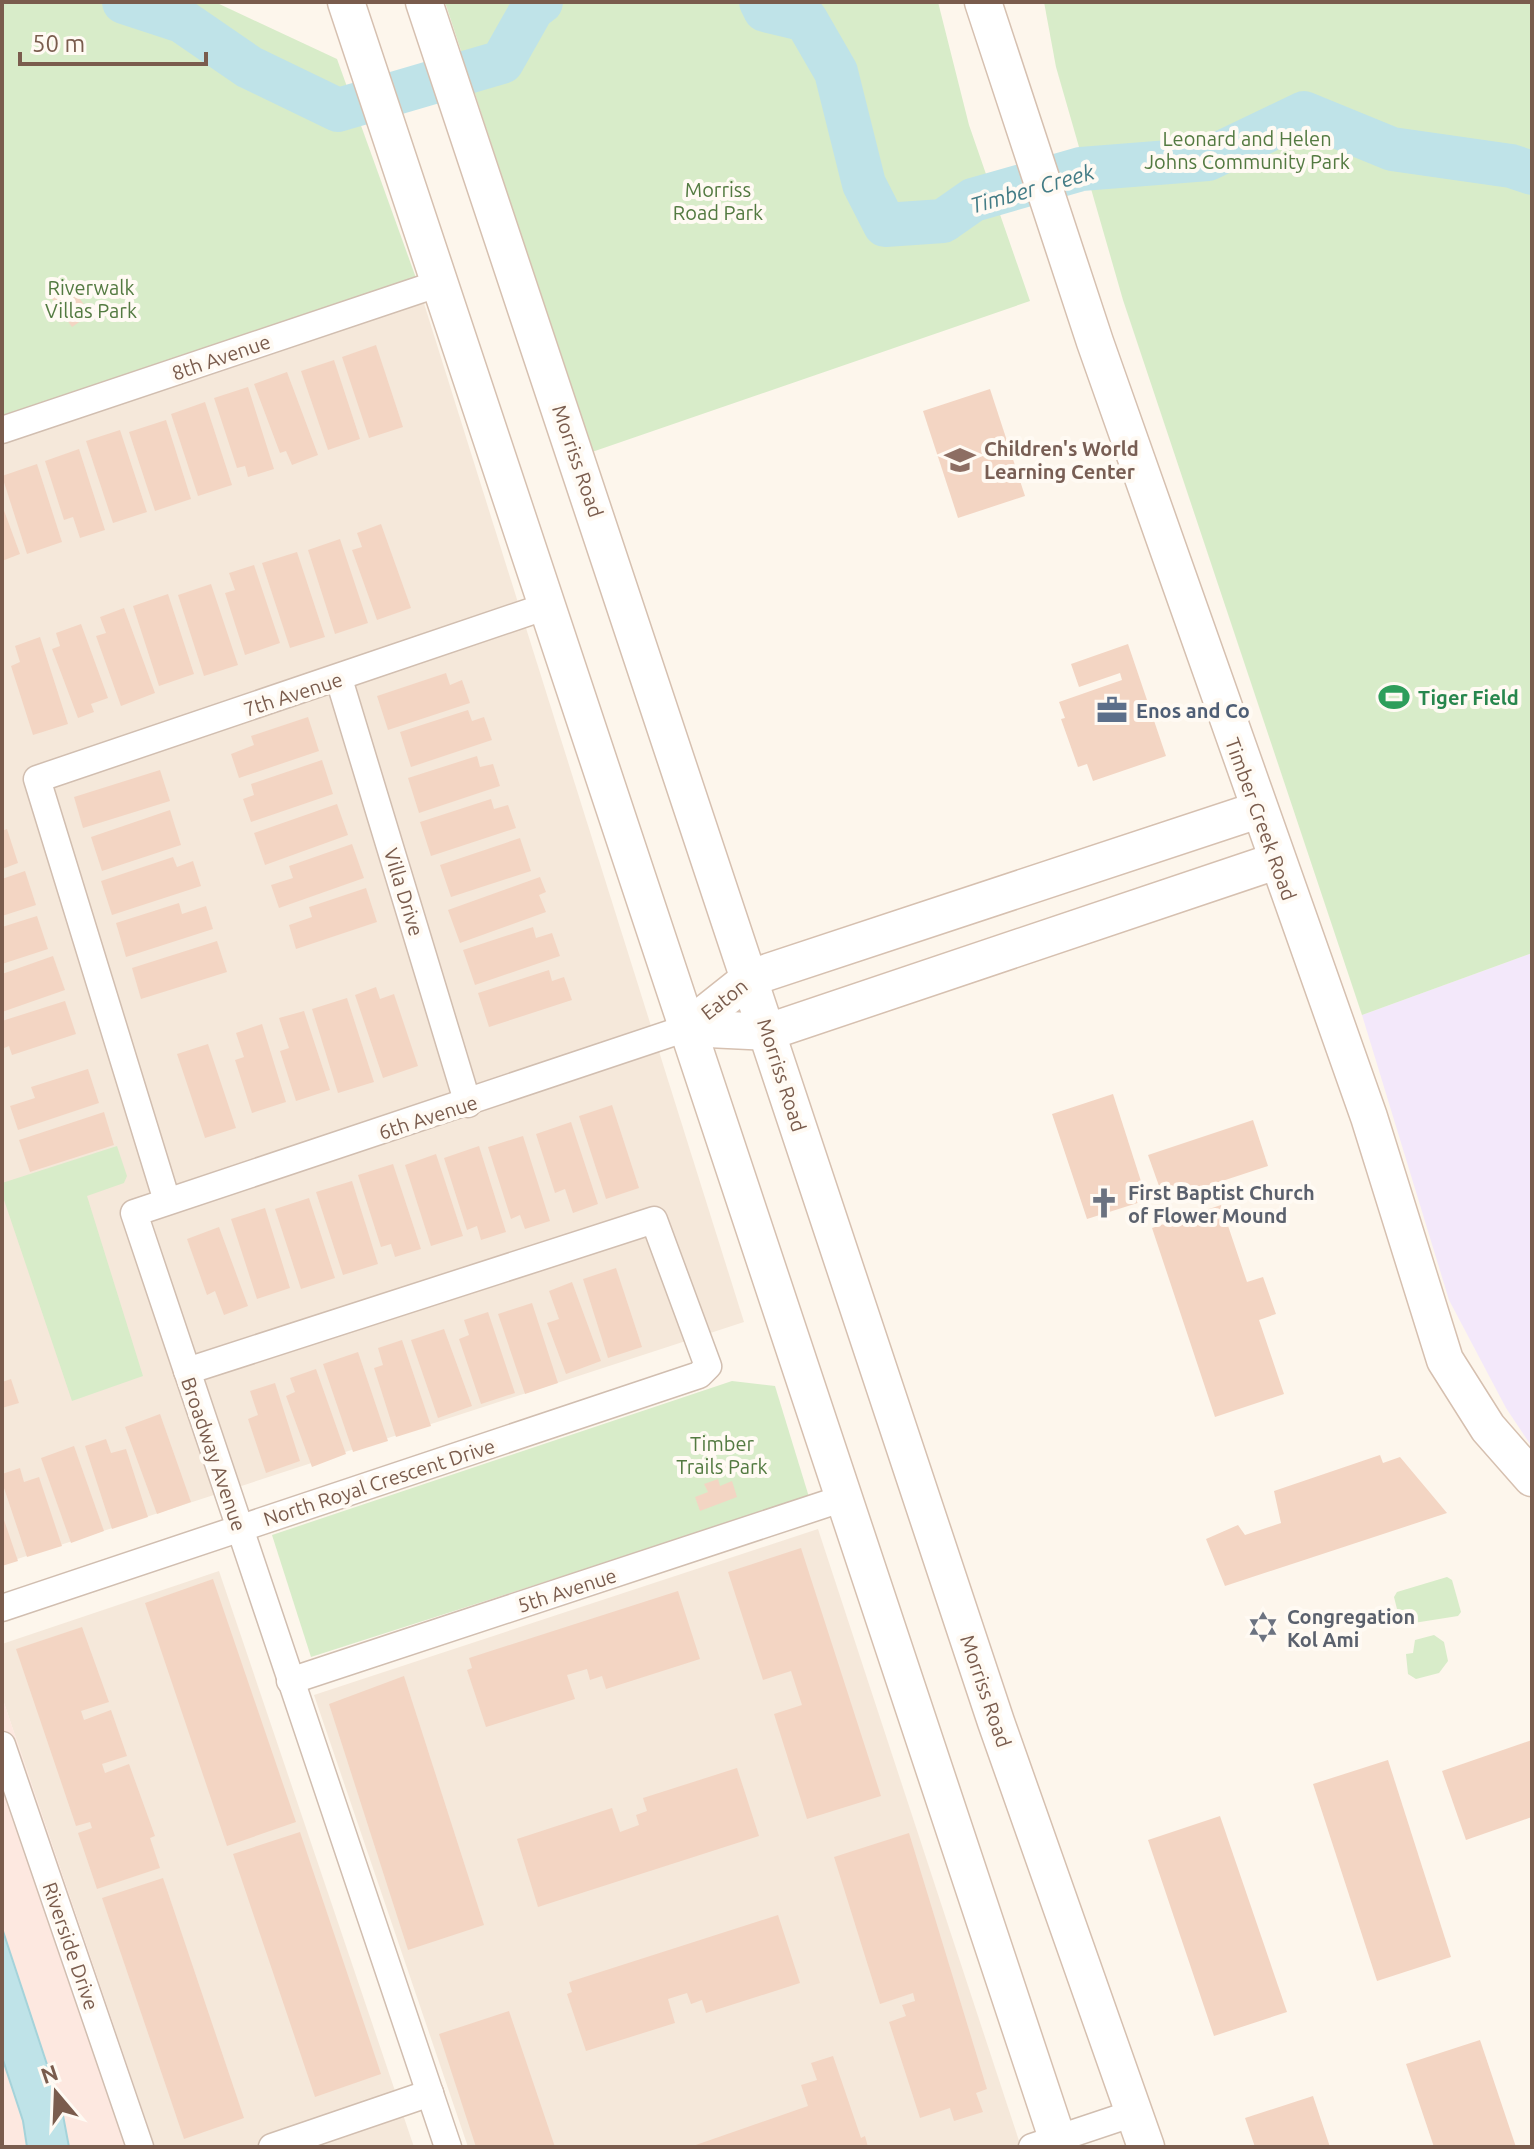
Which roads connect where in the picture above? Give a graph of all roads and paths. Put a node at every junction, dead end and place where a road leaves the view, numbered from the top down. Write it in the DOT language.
graph roads {
  1 [pos="424,2"];
  2 [pos="983,2"];
  3 [pos="346,3"];
  4 [pos="440,283"];
  5 [pos="2,430"];
  6 [pos="547,606"];
  7 [pos="339,679"];
  8 [pos="1258,810"];
  9 [pos="1276,861"];
  10 [pos="750,978"];
  11 [pos="687,1028"];
  12 [pos="768,1032"];
  13 [pos="468,1104"];
  14 [pos="167,1201"];
  15 [pos="187,1371"];
  16 [pos="1532,1478"];
  17 [pos="844,1498"];
  18 [pos="239,1528"];
  19 [pos="2,1608"];
  20 [pos="290,1681"];
  21 [pos="2,1745"];
  22 [pos="430,2093"];
  23 [pos="1134,2113"];
  24 [pos="1050,2144"];
  25 [pos="140,2147"];
  26 [pos="272,2147"];
  27 [pos="448,2147"];
  28 [pos="1146,2147"];
  1 -- 10 [label="main road, Morriss Road"];
  2 -- 8 [label="main road, Timber Creek Road"];
  3 -- 4 [label="main road"];
  4 -- 5 [label="street, 8th Avenue"];
  4 -- 6 [label="main road"];
  6 -- 7 [label="street, 7th Avenue"];
  6 -- 11 [label="main road"];
  7 -- 13 [label="street, Villa Drive"];
  7 -- 14 [label="street, 7th Avenue"];
  8 -- 9 [label="main road, Timber Creek Road"];
  8 -- 10 [label="main road, Eaton"];
  9 -- 12 [label="main road, Eaton"];
  9 -- 16 [label="main road, Timber Creek Road"];
  10 -- 11 [label="main road, Eaton"];
  10 -- 12 [label="main road, Morriss Road"];
  11 -- 12 [label="main road, Eaton"];
  11 -- 13 [label="street, 6th Avenue"];
  11 -- 17 [label="main road"];
  12 -- 23 [label="main road, Morriss Road"];
  13 -- 14 [label="street, 6th Avenue"];
  14 -- 15 [label="street, Broadway Avenue"];
  15 -- 18 [label="street, Broadway Avenue"];
  15 -- 18 [label="street, North Royal Crescent Drive"];
  17 -- 20 [label="street, 5th Avenue"];
  17 -- 24 [label="main road"];
  18 -- 19 [label="street, North Royal Crescent Drive"];
  18 -- 20 [label="street, Broadway Avenue"];
  20 -- 22 [label="street, Broadway Avenue"];
  21 -- 25 [label="street, Riverside Drive"];
  22 -- 26 [label="street"];
  22 -- 27 [label="street, Broadway Avenue"];
  23 -- 24 [label="street"];
  23 -- 28 [label="main road, Morriss Road"];
}
